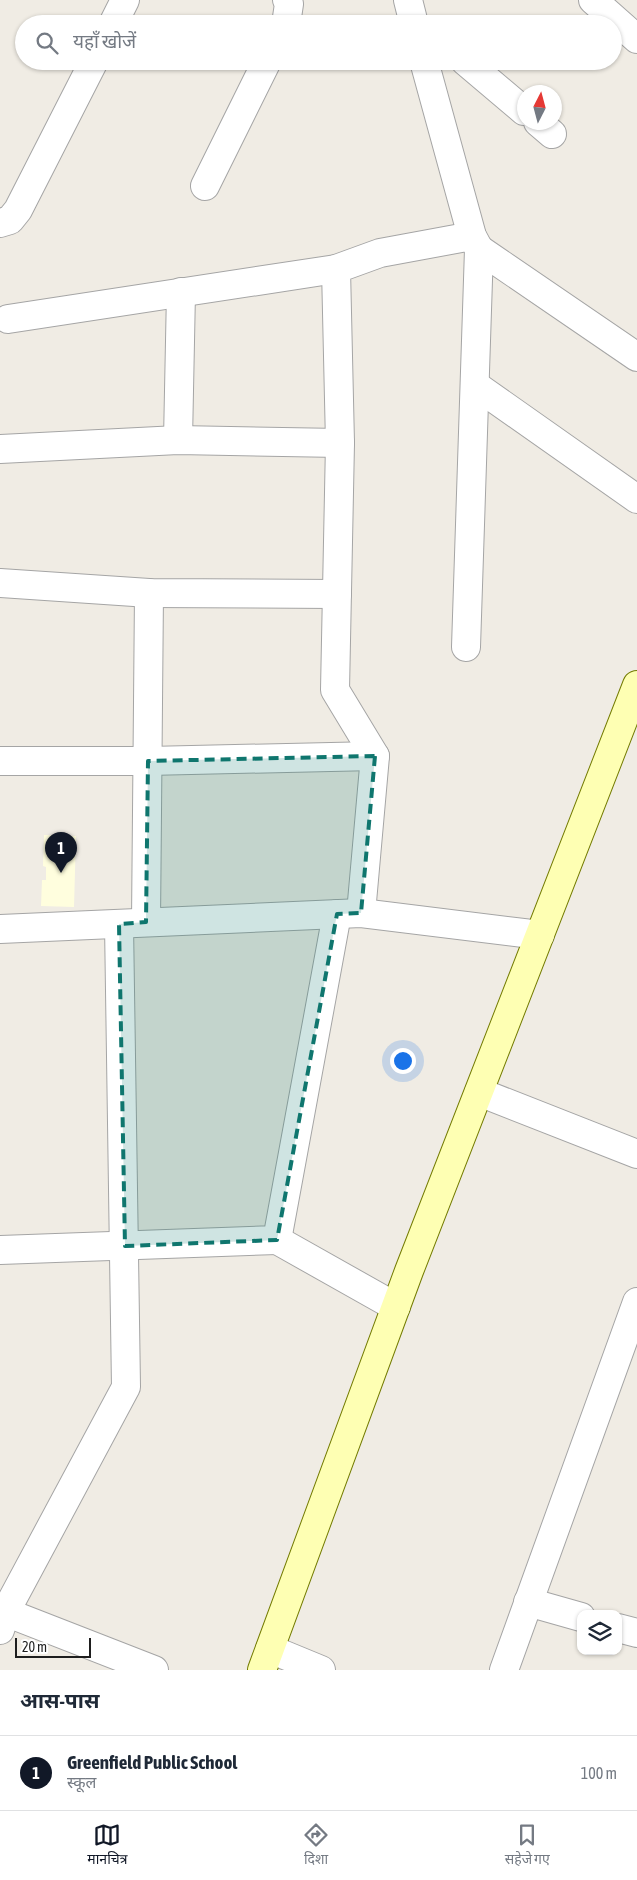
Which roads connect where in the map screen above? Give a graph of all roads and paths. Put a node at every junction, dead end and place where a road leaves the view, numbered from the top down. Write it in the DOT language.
graph roads {
  1 [pos="125,0"];
  2 [pos="287,0"];
  3 [pos="593,0"];
  4 [pos="118,15"];
  5 [pos="287,15"];
  6 [pos="613,15"];
  7 [pos="622,22"];
  8 [pos="635,32"];
  9 [pos="89,70"];
  10 [pos="263,70"];
  11 [pos="427,70"];
  12 [pos="476,70"];
  13 [pos="517,105"];
  14 [pos="205,186"];
  15 [pos="0,223"];
  16 [pos="476,243"];
  17 [pos="336,269"];
  18 [pos="181,292"];
  19 [pos="8,319"];
  20 [pos="637,357"];
  21 [pos="474,385"];
  22 [pos="178,440"];
  23 [pos="340,443"];
  24 [pos="0,449"];
  25 [pos="637,499"];
  26 [pos="0,583"];
  27 [pos="149,593"];
  28 [pos="337,594"];
  29 [pos="466,647"];
  30 [pos="637,685"];
  31 [pos="375,756"];
  32 [pos="0,761"];
  33 [pos="148,761"];
  34 [pos="349,913"];
  35 [pos="146,922"];
  36 [pos="119,924"];
  37 [pos="0,929"];
  38 [pos="540,936"];
  39 [pos="479,1092"];
  40 [pos="637,1154"];
  41 [pos="277,1240"];
  42 [pos="125,1246"];
  43 [pos="0,1250"];
  44 [pos="637,1302"];
  45 [pos="396,1307"];
  46 [pos="528,1602"];
  47 [pos="577,1616"];
  48 [pos="2,1617"];
  49 [pos="622,1629"];
  50 [pos="637,1633"];
  51 [pos="266,1659"];
  52 [pos="154,1670"];
  53 [pos="321,1670"];
  54 [pos="504,1670"];
  1 -- 4 [label="street"];
  2 -- 5 [label="street"];
  3 -- 6 [label="street"];
  7 -- 8 [label="street"];
  9 -- 15 [label="street"];
  10 -- 14 [label="street"];
  11 -- 16 [label="street"];
  12 -- 13 [label="street"];
  16 -- 17 [label="street"];
  16 -- 20 [label="street"];
  16 -- 21 [label="street"];
  17 -- 18 [label="street"];
  17 -- 23 [label="street"];
  18 -- 19 [label="street"];
  18 -- 22 [label="street"];
  21 -- 25 [label="street"];
  21 -- 29 [label="street"];
  22 -- 23 [label="street"];
  22 -- 24 [label="street"];
  23 -- 28 [label="street"];
  26 -- 27 [label="street"];
  27 -- 28 [label="street"];
  27 -- 33 [label="street"];
  28 -- 31 [label="street"];
  30 -- 38 [label="street"];
  31 -- 33 [label="street"];
  31 -- 34 [label="street"];
  32 -- 33 [label="street"];
  33 -- 35 [label="street"];
  34 -- 35 [label="street"];
  34 -- 38 [label="street"];
  34 -- 41 [label="street"];
  35 -- 36 [label="street"];
  36 -- 37 [label="street"];
  36 -- 42 [label="street"];
  38 -- 39 [label="street"];
  39 -- 40 [label="street"];
  39 -- 45 [label="street"];
  41 -- 42 [label="street"];
  41 -- 45 [label="street"];
  42 -- 43 [label="street"];
  42 -- 48 [label="street"];
  44 -- 46 [label="street"];
  45 -- 51 [label="street"];
  46 -- 47 [label="street"];
  46 -- 54 [label="street"];
  48 -- 52 [label="street"];
  49 -- 50 [label="street"];
  51 -- 53 [label="street"];
}
